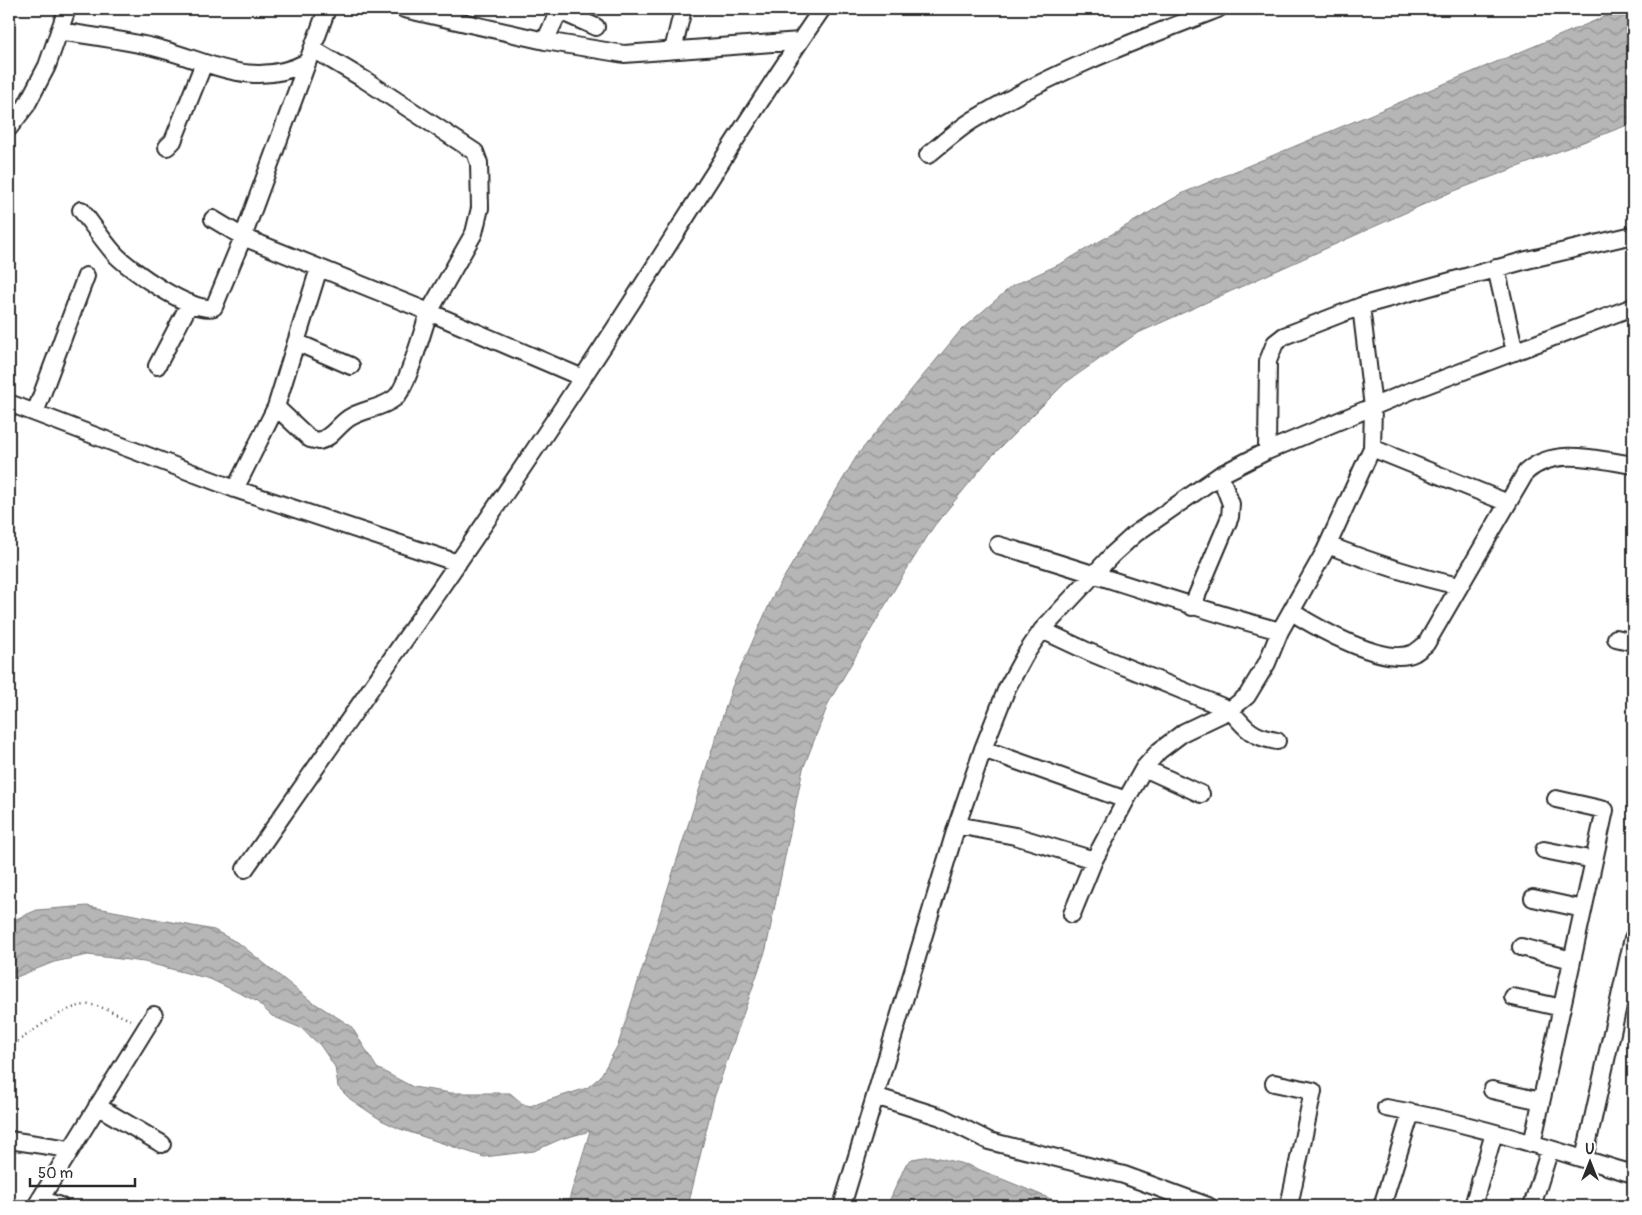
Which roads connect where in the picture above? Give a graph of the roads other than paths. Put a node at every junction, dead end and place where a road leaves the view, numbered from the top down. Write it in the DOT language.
graph roads {
  1 [pos="67,9"];
  2 [pos="327,9"];
  3 [pos="404,9"];
  4 [pos="558,9"];
  5 [pos="683,9"];
  6 [pos="822,9"];
  7 [pos="1218,9"];
  8 [pos="596,27"];
  9 [pos="59,31"];
  10 [pos="546,40"];
  11 [pos="800,40"];
  12 [pos="673,50"];
  13 [pos="310,56"];
  14 [pos="204,63"];
  15 [pos="9,128"];
  16 [pos="167,148"];
  17 [pos="928,155"];
  18 [pos="80,210"];
  19 [pos="214,219"];
  20 [pos="1633,235"];
  21 [pos="243,237"];
  22 [pos="318,268"];
  23 [pos="1496,268"];
  24 [pos="86,276"];
  25 [pos="190,303"];
  26 [pos="1361,306"];
  27 [pos="1633,307"];
  28 [pos="430,312"];
  29 [pos="296,342"];
  30 [pos="1514,352"];
  31 [pos="157,366"];
  32 [pos="351,366"];
  33 [pos="583,378"];
  34 [pos="9,403"];
  35 [pos="276,407"];
  36 [pos="1373,407"];
  37 [pos="35,413"];
  38 [pos="1372,448"];
  39 [pos="1268,451"];
  40 [pos="1633,465"];
  41 [pos="1220,475"];
  42 [pos="235,489"];
  43 [pos="1508,503"];
  44 [pos="998,545"];
  45 [pos="1328,545"];
  46 [pos="458,563"];
  47 [pos="1094,573"];
  48 [pos="1459,586"];
  49 [pos="1192,607"];
  50 [pos="1292,612"];
  51 [pos="1042,630"];
  52 [pos="1280,631"];
  53 [pos="1616,638"];
  54 [pos="1633,642"];
  55 [pos="1230,710"];
  56 [pos="1277,741"];
  57 [pos="982,749"];
  58 [pos="1144,768"];
  59 [pos="1201,794"];
  60 [pos="1556,799"];
  61 [pos="1126,800"];
  62 [pos="958,825"];
  63 [pos="1544,850"];
  64 [pos="1094,860"];
  65 [pos="1594,860"];
  66 [pos="244,869"];
  67 [pos="1533,898"];
  68 [pos="1583,909"];
  69 [pos="1072,914"];
  70 [pos="1633,938"];
  71 [pos="1521,947"];
  72 [pos="1572,960"];
  73 [pos="1513,997"];
  74 [pos="1562,1008"];
  75 [pos="151,1021"];
  76 [pos="1274,1083"];
  77 [pos="1492,1090"];
  78 [pos="875,1096"];
  79 [pos="1541,1101"];
  80 [pos="97,1106"];
  81 [pos="1386,1108"];
  82 [pos="1414,1112"];
  83 [pos="1494,1134"];
  84 [pos="9,1140"];
  85 [pos="162,1144"];
  86 [pos="1532,1144"];
  87 [pos="69,1149"];
  88 [pos="1550,1150"];
  89 [pos="1584,1160"];
  90 [pos="1633,1174"];
  91 [pos="38,1203"];
  92 [pos="60,1206"];
  93 [pos="842,1206"];
  94 [pos="1208,1206"];
  95 [pos="1289,1206"];
  96 [pos="1382,1206"];
  97 [pos="1473,1206"];
  98 [pos="1532,1206"];
  1 -- 9 [label="street"];
  2 -- 13 [label="street"];
  3 -- 10 [label="street"];
  4 -- 8 [label="street"];
  4 -- 10 [label="street"];
  5 -- 12 [label="street"];
  6 -- 11 [label="street"];
  7 -- 17 [label="street"];
  9 -- 14 [label="street"];
  9 -- 15 [label="street"];
  10 -- 12 [label="street"];
  11 -- 12 [label="street"];
  11 -- 33 [label="street"];
  13 -- 14 [label="street"];
  13 -- 21 [label="street"];
  13 -- 28 [label="street"];
  14 -- 16 [label="street"];
  18 -- 25 [label="street"];
  19 -- 21 [label="street"];
  20 -- 23 [label="street"];
  21 -- 22 [label="street"];
  21 -- 25 [label="street"];
  22 -- 28 [label="street"];
  22 -- 29 [label="street"];
  23 -- 26 [label="street"];
  23 -- 30 [label="street"];
  24 -- 37 [label="street"];
  25 -- 31 [label="street"];
  26 -- 36 [label="street"];
  26 -- 39 [label="street"];
  27 -- 30 [label="street"];
  28 -- 33 [label="street"];
  28 -- 35 [label="street"];
  29 -- 32 [label="street"];
  29 -- 35 [label="street"];
  30 -- 36 [label="street"];
  33 -- 46 [label="street"];
  34 -- 37 [label="street"];
  35 -- 42 [label="street"];
  36 -- 38 [label="street"];
  36 -- 39 [label="street"];
  37 -- 42 [label="street"];
  38 -- 43 [label="street"];
  38 -- 45 [label="street"];
  39 -- 41 [label="street"];
  40 -- 43 [label="street"];
  41 -- 47 [label="street"];
  41 -- 49 [label="street"];
  42 -- 46 [label="street"];
  43 -- 48 [label="street"];
  44 -- 47 [label="street"];
  45 -- 48 [label="street"];
  45 -- 50 [label="street"];
  46 -- 66 [label="street"];
  47 -- 49 [label="street"];
  47 -- 51 [label="street"];
  48 -- 50 [label="street"];
  49 -- 52 [label="street"];
  50 -- 52 [label="street"];
  51 -- 55 [label="street"];
  51 -- 57 [label="street"];
  52 -- 55 [label="street"];
  53 -- 54 [label="street"];
  55 -- 56 [label="street"];
  55 -- 58 [label="street"];
  57 -- 61 [label="street"];
  57 -- 62 [label="street"];
  58 -- 59 [label="street"];
  58 -- 61 [label="street"];
  60 -- 65 [label="street"];
  61 -- 64 [label="street"];
  62 -- 64 [label="street"];
  62 -- 78 [label="street"];
  63 -- 65 [label="street"];
  64 -- 69 [label="street"];
  65 -- 68 [label="street"];
  67 -- 68 [label="street"];
  68 -- 72 [label="street"];
  70 -- 89 [label="street"];
  71 -- 72 [label="street"];
  72 -- 74 [label="street"];
  73 -- 74 [label="street"];
  74 -- 79 [label="street"];
  75 -- 80 [label="street"];
  76 -- 95 [label="street"];
  77 -- 79 [label="street"];
  78 -- 93 [label="street"];
  78 -- 94 [label="street"];
  79 -- 86 [label="street"];
  80 -- 85 [label="street"];
  80 -- 87 [label="street"];
  81 -- 82 [label="street"];
  82 -- 83 [label="street"];
  82 -- 96 [label="street"];
  83 -- 86 [label="street"];
  83 -- 97 [label="street"];
  84 -- 87 [label="street"];
  86 -- 88 [label="street"];
  87 -- 91 [label="street"];
  88 -- 89 [label="street"];
  88 -- 98 [label="street"];
  89 -- 90 [label="street"];
  91 -- 92 [label="street"];
}
